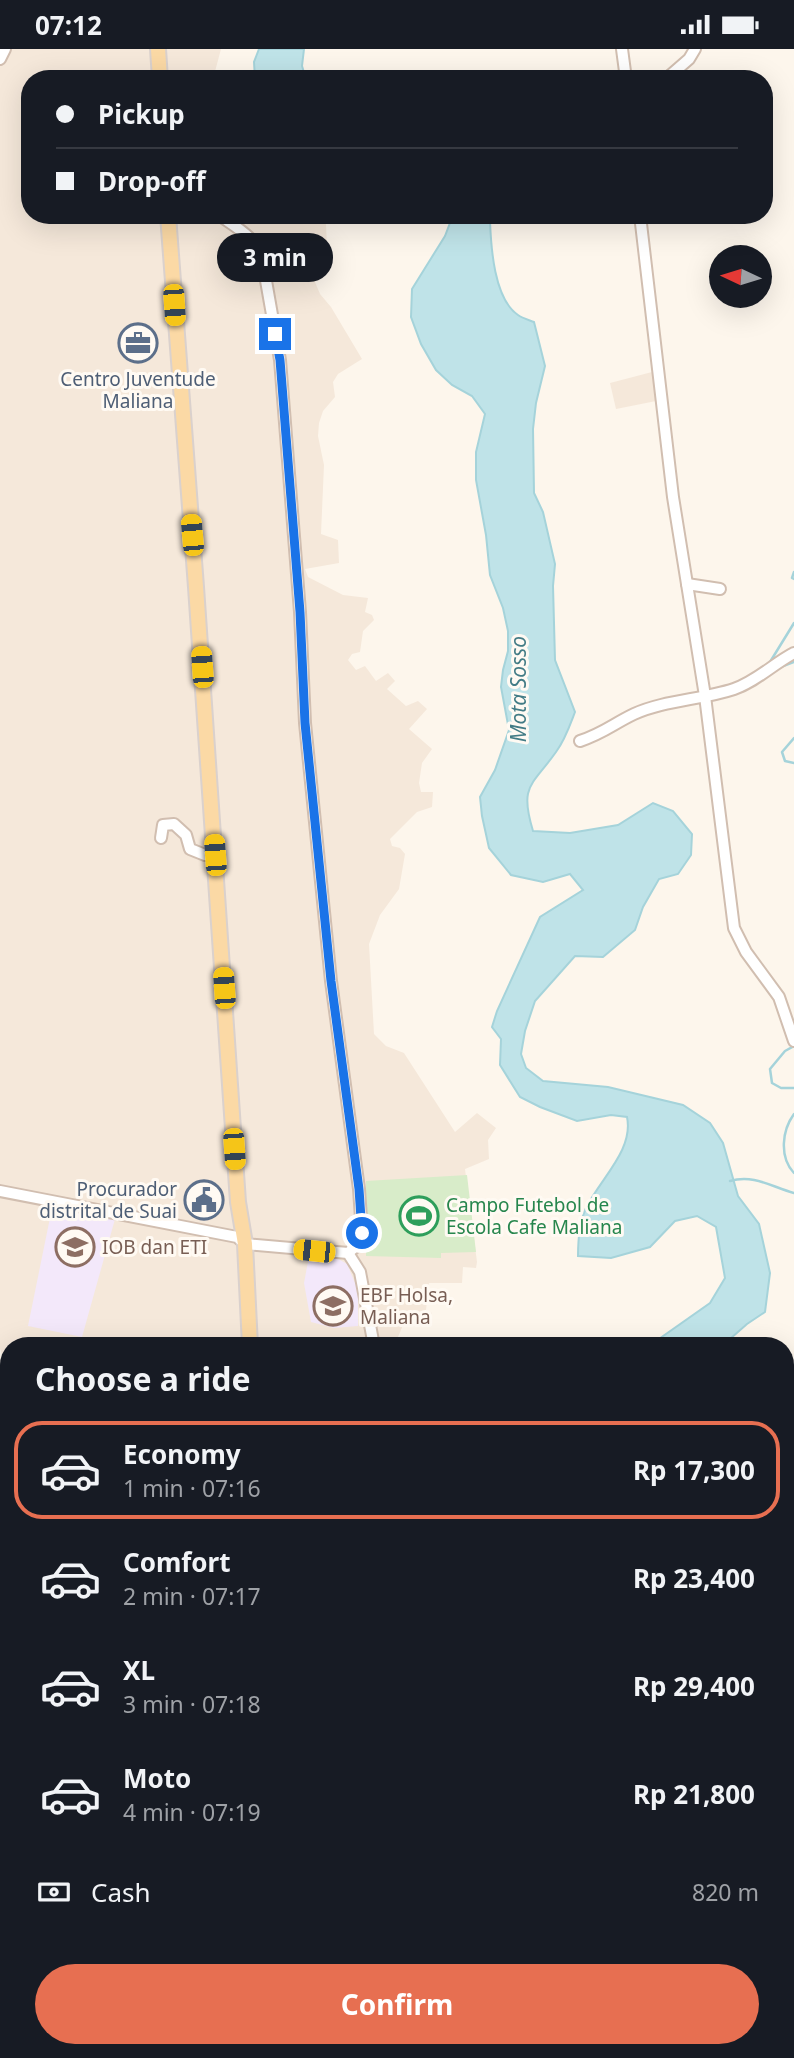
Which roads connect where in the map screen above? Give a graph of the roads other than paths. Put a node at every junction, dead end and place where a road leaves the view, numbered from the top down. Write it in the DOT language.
graph roads {
  1 [pos="5,49"];
  2 [pos="158,49"];
  3 [pos="622,49"];
  4 [pos="695,49"];
  5 [pos="0,59"];
  6 [pos="159,70"];
  7 [pos="625,70"];
  8 [pos="676,70"];
  9 [pos="169,224"];
  10 [pos="231,224"];
  11 [pos="641,224"];
  12 [pos="687,584"];
  13 [pos="720,589"];
  14 [pos="794,653"];
  15 [pos="705,696"];
  16 [pos="580,741"];
  17 [pos="161,838"];
  18 [pos="215,855"];
  19 [pos="794,1040"];
  20 [pos="0,1191"];
  21 [pos="244,1244"];
  22 [pos="348,1253"];
  23 [pos="249,1337"];
  24 [pos="372,1337"];
  1 -- 5 [label="street"];
  2 -- 6 [label="main road"];
  3 -- 7 [label="street"];
  4 -- 8 [label="street"];
  9 -- 18 [label="main road"];
  10 -- 22 [label="street"];
  11 -- 12 [label="street"];
  12 -- 13 [label="street"];
  12 -- 15 [label="street"];
  14 -- 15 [label="street"];
  15 -- 16 [label="street"];
  15 -- 19 [label="street"];
  17 -- 18 [label="street"];
  18 -- 21 [label="main road"];
  20 -- 21 [label="street"];
  21 -- 22 [label="street"];
  21 -- 23 [label="main road"];
  22 -- 24 [label="street"];
}
